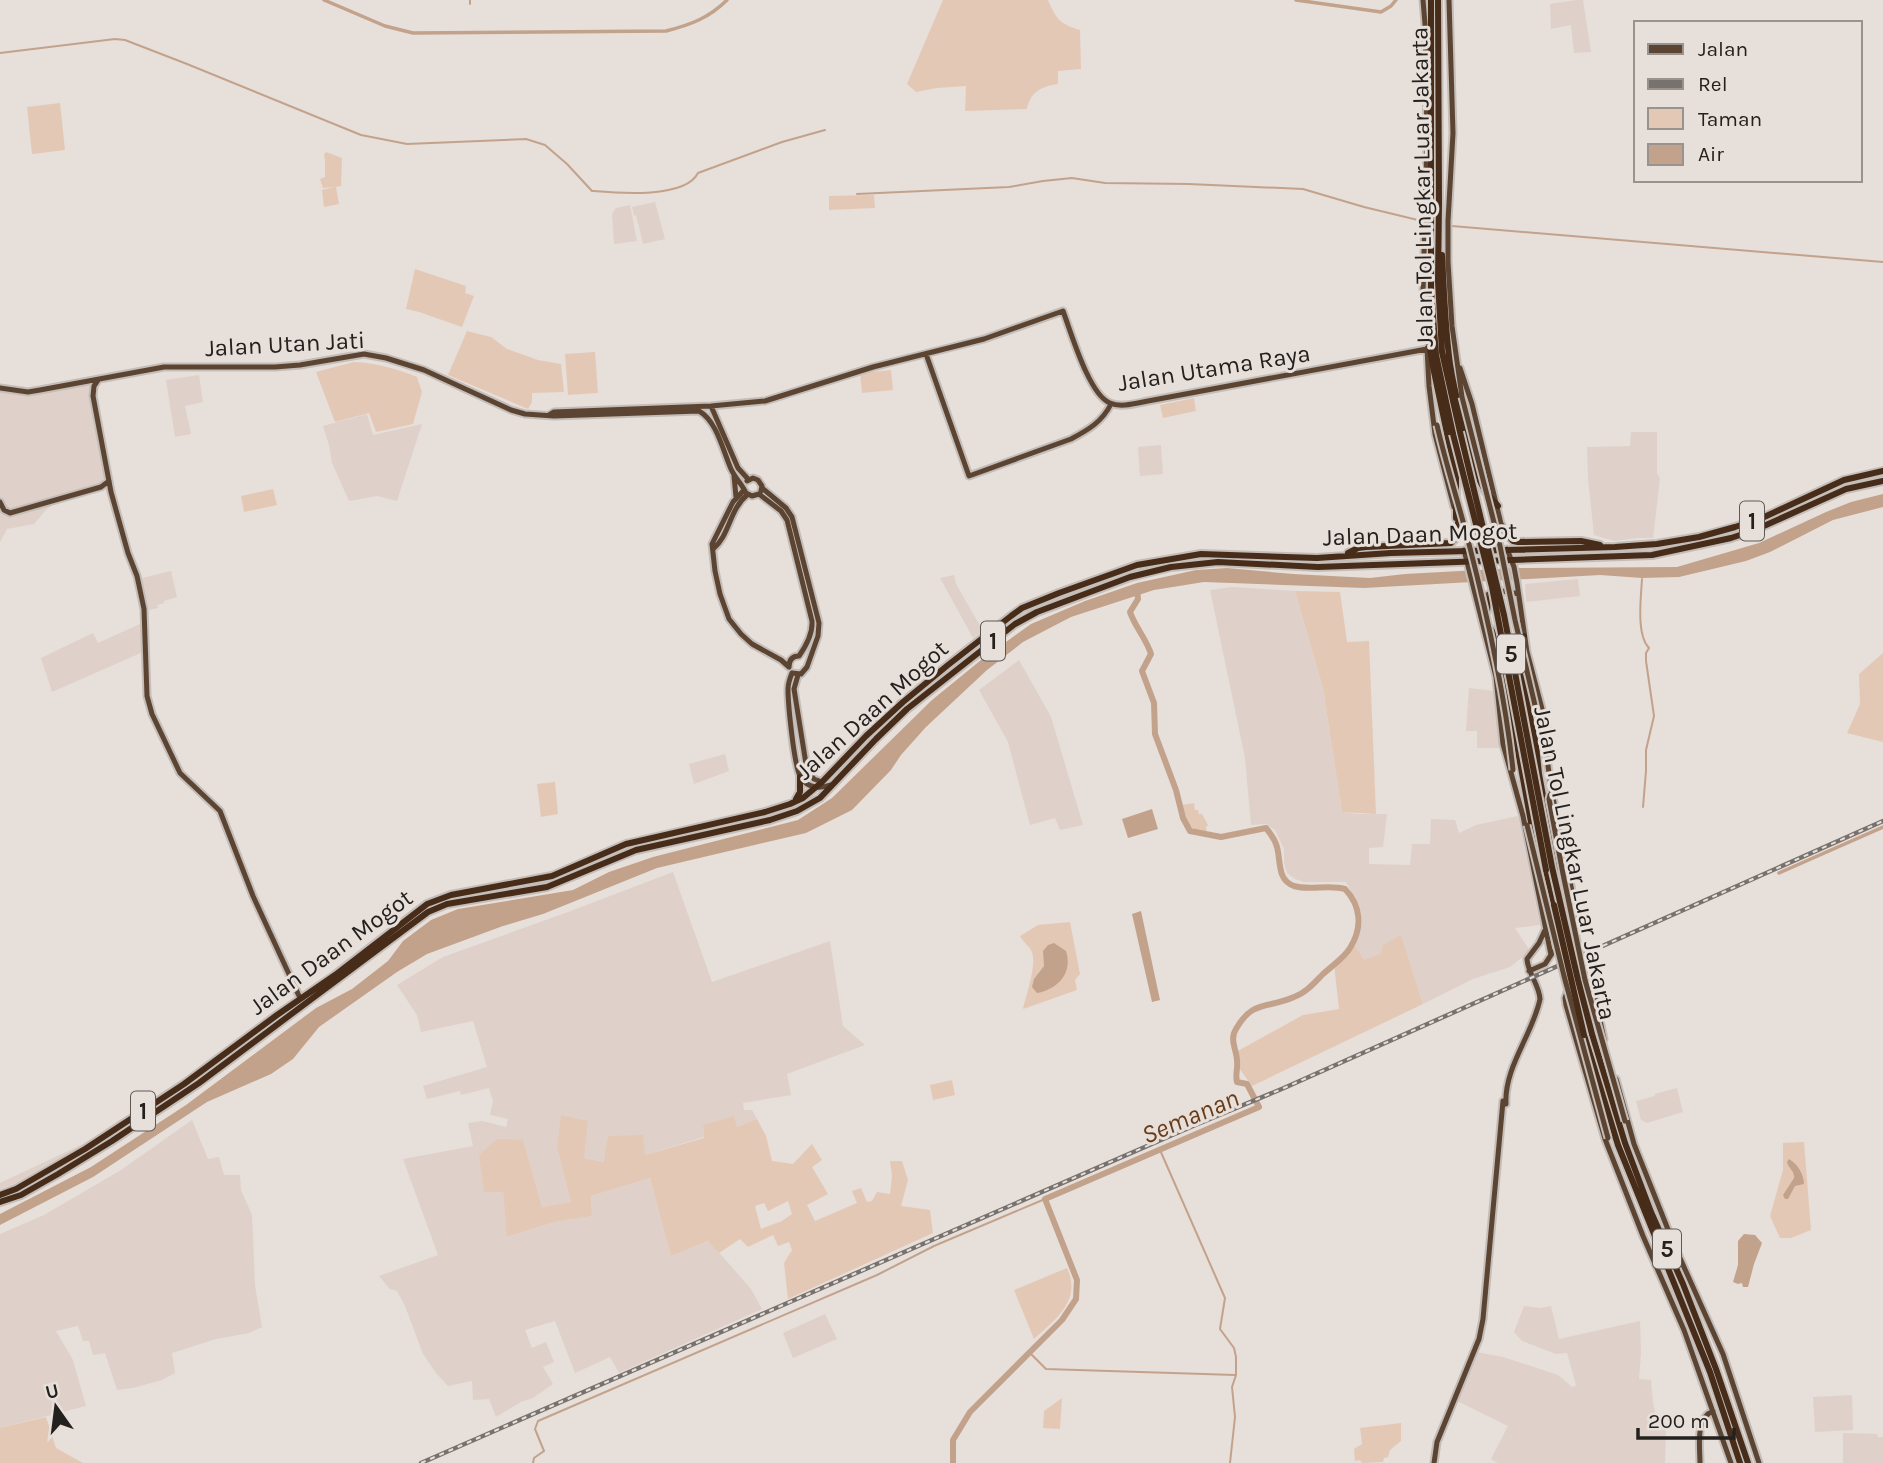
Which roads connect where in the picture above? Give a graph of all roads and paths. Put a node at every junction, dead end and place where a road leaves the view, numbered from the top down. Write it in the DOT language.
graph roads {
  1 [pos="1423,0"];
  2 [pos="1431,0"];
  3 [pos="1438,0"];
  4 [pos="1449,0"];
  5 [pos="1432,216"];
  6 [pos="1432,231"];
  7 [pos="1438,247"];
  8 [pos="1431,290"];
  9 [pos="1063,311"];
  10 [pos="1427,349"];
  11 [pos="924,354"];
  12 [pos="1459,365"];
  13 [pos="1428,366"];
  14 [pos="98,380"];
  15 [pos="78,384"];
  16 [pos="0,388"];
  17 [pos="93,396"];
  18 [pos="1111,404"];
  19 [pos="714,408"];
  20 [pos="564,414"];
  21 [pos="1456,433"];
  22 [pos="731,469"];
  23 [pos="1883,471"];
  24 [pos="748,479"];
  25 [pos="109,481"];
  26 [pos="1883,481"];
  27 [pos="745,490"];
  28 [pos="760,491"];
  29 [pos="111,492"];
  30 [pos="82,493"];
  31 [pos="736,497"];
  32 [pos="4,504"];
  33 [pos="1498,506"];
  34 [pos="1457,520"];
  35 [pos="1502,527"];
  36 [pos="1575,541"];
  37 [pos="713,547"];
  38 [pos="1615,547"];
  39 [pos="1565,548"];
  40 [pos="1507,549"];
  41 [pos="1464,551"];
  42 [pos="1343,556"];
  43 [pos="1511,559"];
  44 [pos="1469,565"];
  45 [pos="1125,569"];
  46 [pos="1127,578"];
  47 [pos="1495,591"];
  48 [pos="1518,594"];
  49 [pos="1478,602"];
  50 [pos="1486,633"];
  51 [pos="1524,636"];
  52 [pos="1496,641"];
  53 [pos="799,656"];
  54 [pos="807,664"];
  55 [pos="792,669"];
  56 [pos="938,673"];
  57 [pos="944,679"];
  58 [pos="930,680"];
  59 [pos="935,687"];
  60 [pos="803,750"];
  61 [pos="795,751"];
  62 [pos="1548,766"];
  63 [pos="1513,774"];
  64 [pos="800,777"];
  65 [pos="822,782"];
  66 [pos="833,784"];
  67 [pos="816,788"];
  68 [pos="1551,794"];
  69 [pos="792,803"];
  70 [pos="1523,817"];
  71 [pos="716,823"];
  72 [pos="718,831"];
  73 [pos="1546,870"];
  74 [pos="1555,877"];
  75 [pos="425,908"];
  76 [pos="1546,932"];
  77 [pos="1566,943"];
  78 [pos="1551,955"];
  79 [pos="1529,971"];
  80 [pos="299,995"];
  81 [pos="268,1032"];
  82 [pos="204,1075"];
  83 [pos="197,1080"];
  84 [pos="1627,1124"];
  85 [pos="1610,1147"];
  86 [pos="0,1195"];
  87 [pos="0,1202"];
  88 [pos="1713,1411"];
  89 [pos="1434,1463"];
  90 [pos="1700,1463"];
  91 [pos="1731,1463"];
  92 [pos="1740,1463"];
  93 [pos="1748,1463"];
  94 [pos="1759,1463"];
  1 -- 5 [label="main road"];
  2 -- 5 [label="highway, Jalan Tol Lingkar Luar Jakarta / 5"];
  3 -- 5 [label="highway, Jalan Tol Lingkar Luar Jakarta / 5"];
  4 -- 12 [label="main road"];
  5 -- 6 [label="highway, Jalan Tol Lingkar Luar Jakarta / 5"];
  6 -- 7 [label="highway, Jalan Tol Lingkar Luar Jakarta / 5"];
  6 -- 8 [label="highway, Jalan Tol Lingkar Luar Jakarta / 5"];
  6 -- 10 [label="main road"];
  7 -- 21 [label="highway, Jalan Tol Lingkar Luar Jakarta / 5"];
  7 -- 33 [label="highway"];
  8 -- 21 [label="highway, Jalan Tol Lingkar Luar Jakarta / 5"];
  8 -- 34 [label="highway"];
  9 -- 11 [label="main road, Jalan Utan Jati"];
  9 -- 18 [label="main road, Jalan Utama Raya"];
  10 -- 13 [label="main road"];
  10 -- 18 [label="main road, Jalan Utama Raya"];
  11 -- 18 [label="main road"];
  11 -- 19 [label="main road, Jalan Utan Jati"];
  12 -- 33 [label="main road"];
  12 -- 62 [label="main road, bridge"];
  13 -- 34 [label="main road"];
  13 -- 63 [label="main road, bridge"];
  14 -- 15 [label="main road, Jalan Utan Jati"];
  14 -- 17 [label="main road"];
  14 -- 20 [label="main road, Jalan Utan Jati"];
  15 -- 16 [label="main road, Jalan Utan Jati"];
  15 -- 17 [label="main road"];
  17 -- 25 [label="main road"];
  19 -- 20 [label="main road, Jalan Utan Jati"];
  19 -- 24 [label="main road"];
  20 -- 22 [label="main road, Jalan Utan Jati"];
  21 -- 73 [label="highway, Jalan Tol Lingkar Luar Jakarta / 5, bridge"];
  21 -- 74 [label="highway, Jalan Tol Lingkar Luar Jakarta / 5, bridge"];
  22 -- 27 [label="main road"];
  22 -- 31 [label="main road"];
  23 -- 38 [label="highway, Jalan Daan Mogot / 1"];
  24 -- 27 [label="main road"];
  24 -- 28 [label="main road"];
  25 -- 29 [label="main road"];
  25 -- 30 [label="main road"];
  26 -- 43 [label="highway, Jalan Daan Mogot / 1"];
  27 -- 28 [label="main road"];
  27 -- 31 [label="main road"];
  27 -- 37 [label="main road"];
  28 -- 53 [label="main road"];
  28 -- 54 [label="main road"];
  29 -- 30 [label="main road"];
  29 -- 80 [label="main road"];
  30 -- 32 [label="main road"];
  31 -- 37 [label="main road"];
  33 -- 35 [label="main road"];
  34 -- 35 [label="main road"];
  34 -- 42 [label="highway"];
  35 -- 36 [label="highway"];
  36 -- 38 [label="highway"];
  36 -- 39 [label="highway"];
  37 -- 55 [label="main road"];
  38 -- 39 [label="highway, Jalan Daan Mogot / 1"];
  39 -- 40 [label="highway, Jalan Daan Mogot / 1"];
  40 -- 41 [label="highway, Jalan Daan Mogot / 1"];
  40 -- 43 [label="main road"];
  41 -- 42 [label="highway, Jalan Daan Mogot / 1"];
  41 -- 44 [label="main road"];
  42 -- 45 [label="highway, Jalan Daan Mogot / 1"];
  43 -- 44 [label="highway, Jalan Daan Mogot / 1"];
  43 -- 48 [label="main road"];
  44 -- 46 [label="highway, Jalan Daan Mogot / 1"];
  44 -- 49 [label="main road, bridge"];
  45 -- 46 [label="highway"];
  45 -- 56 [label="highway, Jalan Daan Mogot / 1"];
  46 -- 57 [label="highway, Jalan Daan Mogot / 1"];
  47 -- 48 [label="main road"];
  47 -- 49 [label="main road"];
  47 -- 52 [label="highway"];
  48 -- 51 [label="main road"];
  49 -- 50 [label="main road"];
  50 -- 52 [label="highway"];
  50 -- 63 [label="main road"];
  51 -- 62 [label="main road"];
  51 -- 74 [label="highway, bridge"];
  52 -- 73 [label="highway, bridge"];
  53 -- 54 [label="main road"];
  53 -- 55 [label="main road"];
  54 -- 55 [label="main road"];
  55 -- 60 [label="main road"];
  55 -- 61 [label="main road"];
  56 -- 57 [label="highway"];
  56 -- 58 [label="highway, Jalan Daan Mogot / 1"];
  57 -- 59 [label="highway, Jalan Daan Mogot / 1"];
  58 -- 59 [label="highway"];
  58 -- 65 [label="highway, Jalan Daan Mogot / 1"];
  59 -- 66 [label="highway, Jalan Daan Mogot / 1"];
  60 -- 61 [label="main road"];
  60 -- 65 [label="main road"];
  61 -- 64 [label="main road"];
  62 -- 68 [label="main road"];
  63 -- 70 [label="main road"];
  64 -- 67 [label="main road"];
  64 -- 69 [label="highway"];
  65 -- 67 [label="highway, Jalan Daan Mogot / 1"];
  66 -- 67 [label="main road"];
  66 -- 72 [label="highway, Jalan Daan Mogot / 1"];
  67 -- 69 [label="highway, Jalan Daan Mogot / 1"];
  68 -- 77 [label="main road"];
  68 -- 84 [label="main road, bridge"];
  69 -- 71 [label="highway, Jalan Daan Mogot / 1"];
  70 -- 76 [label="main road"];
  70 -- 85 [label="main road, bridge"];
  71 -- 72 [label="highway"];
  71 -- 75 [label="highway, Jalan Daan Mogot / 1"];
  72 -- 75 [label="highway, Jalan Daan Mogot / 1"];
  73 -- 92 [label="highway, Jalan Tol Lingkar Luar Jakarta / 5, bridge"];
  74 -- 93 [label="highway, Jalan Tol Lingkar Luar Jakarta / 5, bridge"];
  75 -- 80 [label="highway, Jalan Daan Mogot / 1"];
  75 -- 81 [label="highway, Jalan Daan Mogot / 1"];
  76 -- 77 [label="main road"];
  76 -- 78 [label="main road"];
  76 -- 79 [label="main road"];
  77 -- 78 [label="main road"];
  78 -- 79 [label="main road"];
  79 -- 89 [label="main road"];
  80 -- 81 [label="highway"];
  80 -- 82 [label="highway, Jalan Daan Mogot / 1"];
  81 -- 82 [label="highway, Jalan Daan Mogot / 1"];
  82 -- 83 [label="highway, Jalan Daan Mogot / 1"];
  83 -- 86 [label="highway, Jalan Daan Mogot / 1"];
  83 -- 87 [label="highway, Jalan Daan Mogot / 1"];
  84 -- 85 [label="main road"];
  84 -- 94 [label="main road"];
  85 -- 88 [label="main road"];
  88 -- 90 [label="main road"];
  88 -- 91 [label="main road"];
}
